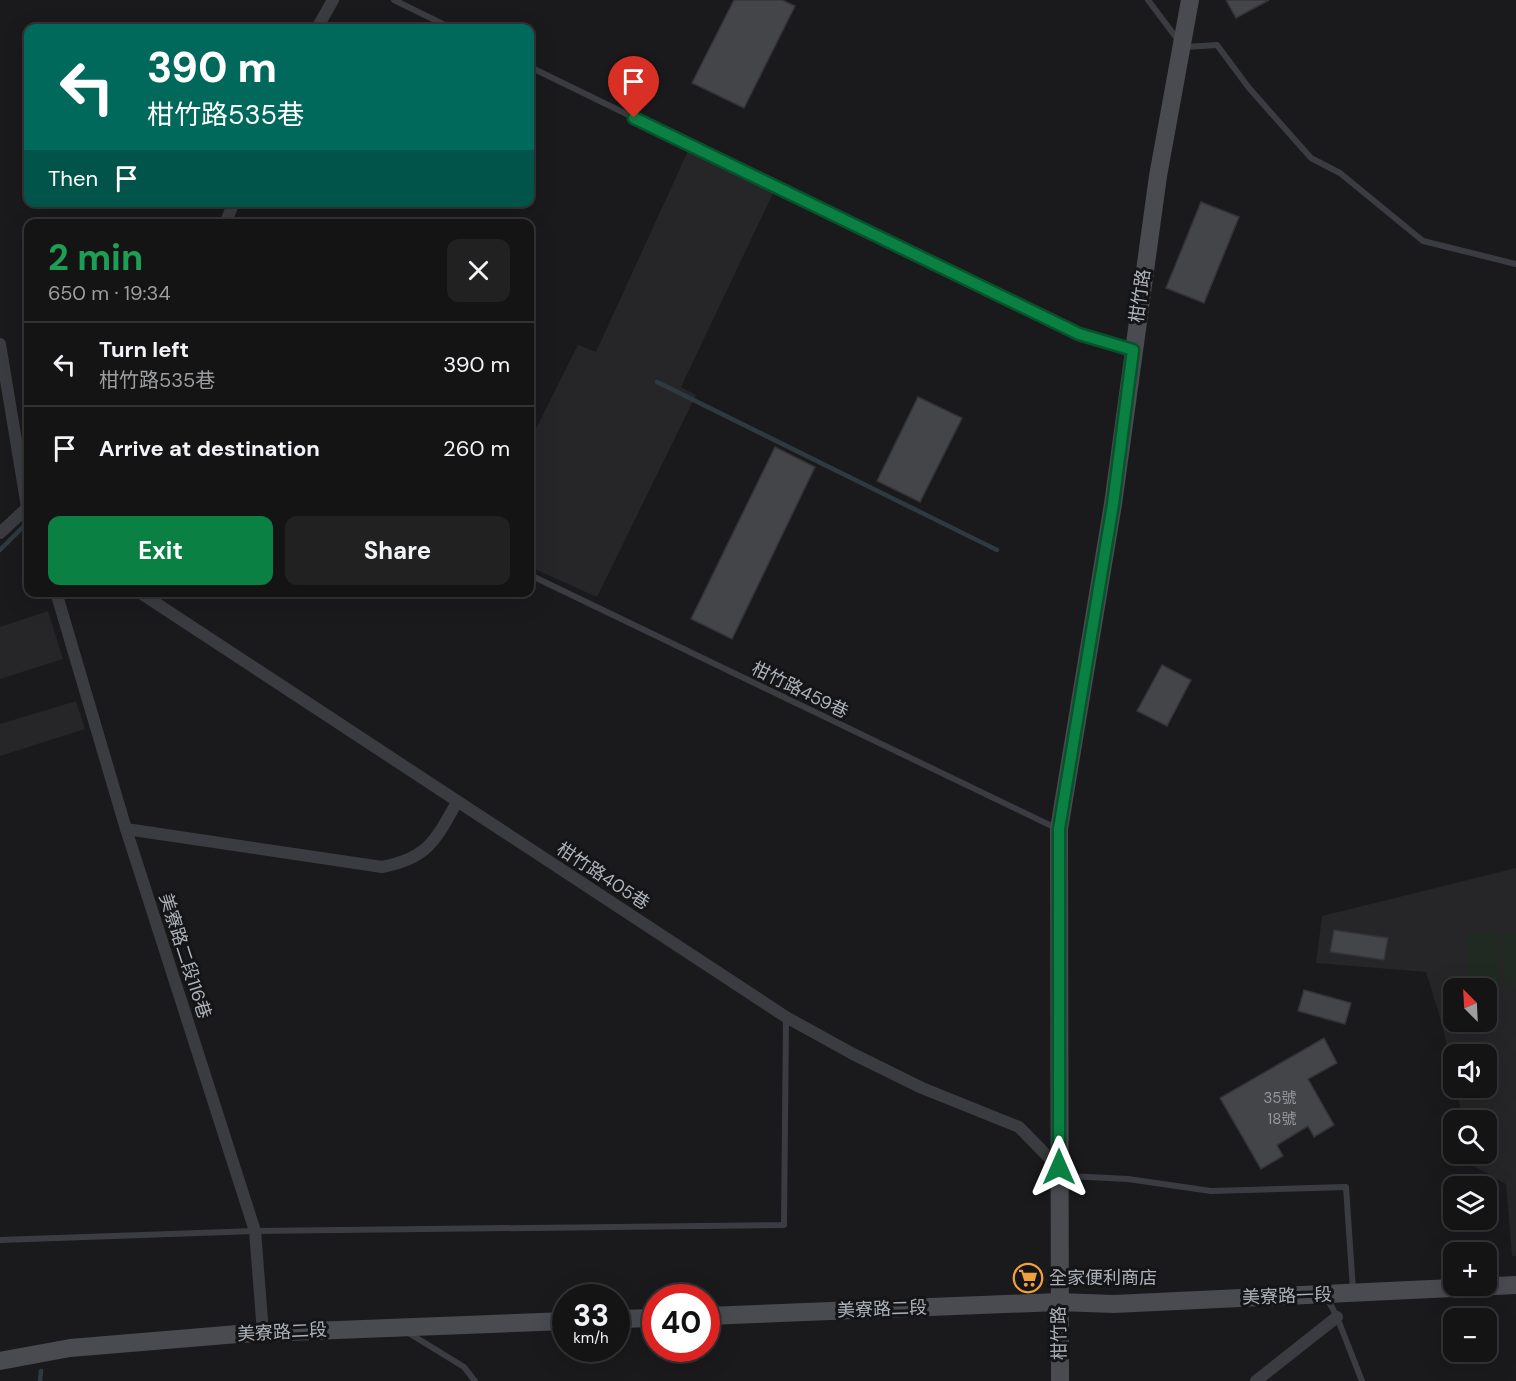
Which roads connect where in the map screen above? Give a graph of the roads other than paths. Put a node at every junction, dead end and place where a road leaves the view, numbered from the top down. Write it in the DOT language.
graph roads {
  1 [pos="333,0"];
  2 [pos="394,0"];
  3 [pos="1148,0"];
  4 [pos="1190,0"];
  5 [pos="319,24"];
  6 [pos="443,24"];
  7 [pos="1183,47"];
  8 [pos="534,69"];
  9 [pos="1516,264"];
  10 [pos="0,344"];
  11 [pos="1133,350"];
  12 [pos="24,486"];
  13 [pos="24,513"];
  14 [pos="0,533"];
  15 [pos="534,577"];
  16 [pos="57,597"];
  17 [pos="147,597"];
  18 [pos="457,802"];
  19 [pos="126,829"];
  20 [pos="1059,829"];
  21 [pos="786,1017"];
  22 [pos="1059,1167"];
  23 [pos="255,1231"];
  24 [pos="0,1240"];
  25 [pos="1516,1285"];
  26 [pos="1353,1293"];
  27 [pos="1325,1294"];
  28 [pos="1058,1302"];
  29 [pos="720,1315"];
  30 [pos="1337,1317"];
  31 [pos="552,1322"];
  32 [pos="399,1327"];
  33 [pos="263,1333"];
  34 [pos="0,1360"];
  35 [pos="475,1381"];
  36 [pos="1060,1381"];
  37 [pos="1256,1381"];
  38 [pos="1362,1381"];
  1 -- 5 [label="street"];
  2 -- 6 [label="lane"];
  3 -- 7 [label="lane"];
  4 -- 7 [label="street, 柑竹路"];
  7 -- 9 [label="lane"];
  7 -- 11 [label="street, 柑竹路"];
  8 -- 11 [label="lane"];
  10 -- 12 [label="street"];
  11 -- 20 [label="street, 柑竹路"];
  13 -- 14 [label="street"];
  15 -- 20 [label="lane, 柑竹路459巷"];
  16 -- 19 [label="street, 美寮路二段116巷"];
  17 -- 18 [label="street, 柑竹路405巷"];
  18 -- 19 [label="street"];
  18 -- 21 [label="street, 柑竹路405巷"];
  19 -- 23 [label="street, 美寮路二段116巷"];
  20 -- 22 [label="street, 柑竹路"];
  21 -- 22 [label="street, 柑竹路405巷"];
  21 -- 23 [label="lane"];
  22 -- 26 [label="lane"];
  22 -- 28 [label="street, 柑竹路"];
  23 -- 24 [label="lane"];
  23 -- 33 [label="street, 美寮路二段116巷"];
  25 -- 26 [label="street, 美寮路一段"];
  26 -- 27 [label="street, 美寮路一段"];
  27 -- 28 [label="street, 美寮路一段"];
  27 -- 30 [label="lane"];
  28 -- 29 [label="street, 美寮路二段"];
  28 -- 36 [label="street, 柑竹路"];
  30 -- 37 [label="street"];
  30 -- 38 [label="lane"];
  31 -- 32 [label="street, 美寮路二段"];
  32 -- 33 [label="street, 美寮路二段"];
  32 -- 35 [label="lane"];
  33 -- 34 [label="street, 美寮路二段"];
}
